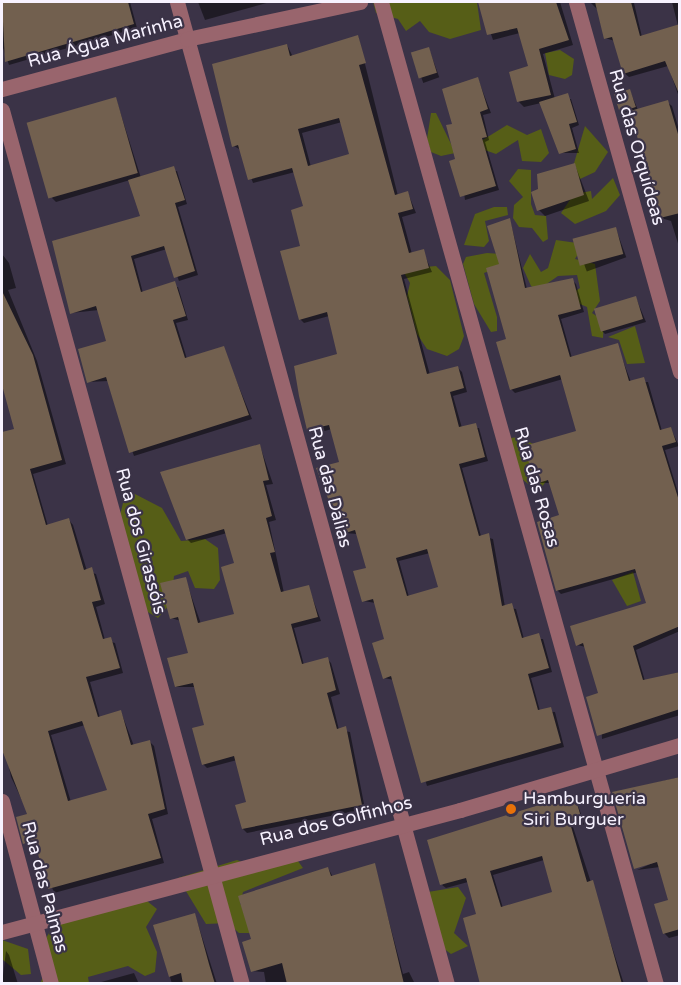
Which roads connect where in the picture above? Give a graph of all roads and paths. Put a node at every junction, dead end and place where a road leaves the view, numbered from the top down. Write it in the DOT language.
graph roads {
  1 [pos="177,2"];
  2 [pos="360,2"];
  3 [pos="381,2"];
  4 [pos="576,2"];
  5 [pos="187,39"];
  6 [pos="2,89"];
  7 [pos="2,110"];
  8 [pos="680,372"];
  9 [pos="680,745"];
  10 [pos="596,770"];
  11 [pos="2,801"];
  12 [pos="402,825"];
  13 [pos="212,873"];
  14 [pos="35,923"];
  15 [pos="2,932"];
  16 [pos="51,984"];
  17 [pos="242,984"];
  18 [pos="447,984"];
  19 [pos="656,984"];
  1 -- 5 [label="street, Rua das Dálias"];
  2 -- 5 [label="street, Rua Água Marinha"];
  3 -- 10 [label="street, Rua das Rosas"];
  4 -- 8 [label="street, Rua das Orquídeas"];
  5 -- 6 [label="street, Rua Água Marinha"];
  5 -- 12 [label="street, Rua das Dálias"];
  7 -- 13 [label="street, Rua dos Girassóis"];
  9 -- 10 [label="street, Rua dos Golfinhos"];
  10 -- 12 [label="street, Rua dos Golfinhos"];
  10 -- 19 [label="street, Rua das Rosas"];
  11 -- 14 [label="street, Rua das Palmas"];
  12 -- 13 [label="street, Rua dos Golfinhos"];
  12 -- 18 [label="street, Rua das Dálias"];
  13 -- 14 [label="street, Rua dos Golfinhos"];
  13 -- 17 [label="street, Rua dos Girassóis"];
  14 -- 15 [label="street, Rua dos Golfinhos"];
  14 -- 16 [label="street, Rua das Palmas"];
}
